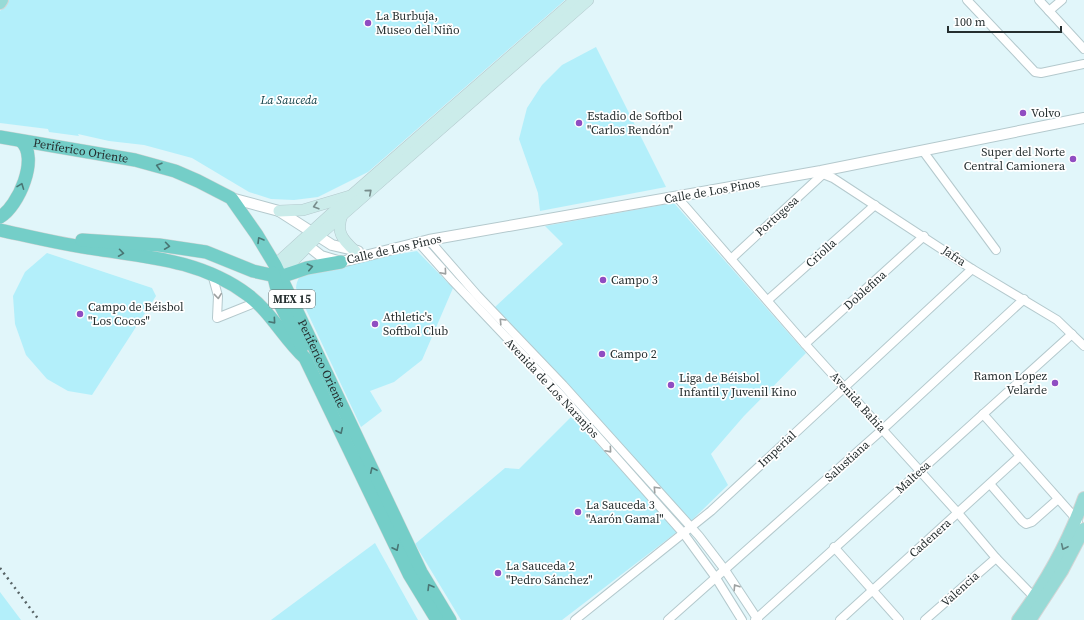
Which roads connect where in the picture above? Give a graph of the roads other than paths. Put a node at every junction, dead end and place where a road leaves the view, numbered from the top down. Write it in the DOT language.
graph roads {
  1 [pos="2,0"];
  2 [pos="575,0"];
  3 [pos="588,0"];
  4 [pos="967,0"];
  5 [pos="1039,0"];
  6 [pos="1062,0"];
  7 [pos="0,4"];
  8 [pos="1050,12"];
  9 [pos="1084,49"];
  10 [pos="1084,64"];
  11 [pos="1084,118"];
  12 [pos="0,137"];
  13 [pos="21,141"];
  14 [pos="923,151"];
  15 [pos="822,173"];
  16 [pos="352,195"];
  17 [pos="677,197"];
  18 [pos="231,198"];
  19 [pos="875,205"];
  20 [pos="279,211"];
  21 [pos="342,215"];
  22 [pos="0,217"];
  23 [pos="0,230"];
  24 [pos="314,234"];
  25 [pos="924,236"];
  26 [pos="44,239"];
  27 [pos="424,242"];
  28 [pos="305,243"];
  29 [pos="996,250"];
  30 [pos="355,251"];
  31 [pos="373,254"];
  32 [pos="731,259"];
  33 [pos="341,262"];
  34 [pos="972,269"];
  35 [pos="276,273"];
  36 [pos="212,274"];
  37 [pos="1024,299"];
  38 [pos="768,300"];
  39 [pos="257,302"];
  40 [pos="1072,334"];
  41 [pos="805,344"];
  42 [pos="1084,346"];
  43 [pos="305,358"];
  44 [pos="844,387"];
  45 [pos="580,409"];
  46 [pos="983,414"];
  47 [pos="883,429"];
  48 [pos="1020,456"];
  49 [pos="920,471"];
  50 [pos="990,484"];
  51 [pos="1084,498"];
  52 [pos="1058,499"];
  53 [pos="958,513"];
  54 [pos="1082,525"];
  55 [pos="692,528"];
  56 [pos="684,534"];
  57 [pos="834,547"];
  58 [pos="996,558"];
  59 [pos="725,570"];
  60 [pos="716,578"];
  61 [pos="873,590"];
  62 [pos="1038,601"];
  63 [pos="437,620"];
  64 [pos="450,620"];
  65 [pos="575,620"];
  66 [pos="668,620"];
  67 [pos="742,620"];
  68 [pos="756,620"];
  69 [pos="840,620"];
  70 [pos="899,620"];
  71 [pos="925,620"];
  72 [pos="1018,620"];
  73 [pos="1030,620"];
  1 -- 7 [label="main road"];
  2 -- 16 [label="main road"];
  21 -- 3 [label="main road, one-way"];
  4 -- 10 [label="street"];
  5 -- 8 [label="street"];
  6 -- 8 [label="street"];
  8 -- 9 [label="street"];
  11 -- 14 [label="street, Calle de Los Pinos"];
  12 -- 13 [label="highway, Periferico Oriente / MEX 15"];
  18 -- 13 [label="highway, Periferico Oriente / MEX 15, one-way"];
  22 -- 13 [label="highway, one-way"];
  14 -- 15 [label="street, Calle de Los Pinos"];
  14 -- 29 [label="street"];
  15 -- 17 [label="street, Calle de Los Pinos"];
  15 -- 19 [label="street, Jafra"];
  15 -- 32 [label="street, Portugesa"];
  16 -- 20 [label="main road, one-way"];
  16 -- 24 [label="main road"];
  17 -- 27 [label="street, Calle de Los Pinos"];
  17 -- 32 [label="street, Avenida Bahia"];
  18 -- 20 [label="street"];
  35 -- 18 [label="highway, Periferico Oriente / MEX 15, one-way"];
  19 -- 25 [label="street, Jafra"];
  19 -- 38 [label="street, Criolla"];
  20 -- 24 [label="street"];
  21 -- 24 [label="main road"];
  21 -- 30 [label="main road"];
  23 -- 26 [label="highway, Periferico Oriente / MEX 15"];
  24 -- 28 [label="main road"];
  24 -- 30 [label="street"];
  25 -- 34 [label="street, Jafra"];
  25 -- 41 [label="street, Doblefina"];
  26 -- 35 [label="highway, one-way"];
  26 -- 36 [label="highway, Periferico Oriente / MEX 15, one-way"];
  27 -- 31 [label="street, Calle de Los Pinos"];
  27 -- 45 [label="street, Avenida de Los Naranjos"];
  28 -- 33 [label="street"];
  28 -- 35 [label="main road"];
  30 -- 31 [label="street"];
  31 -- 33 [label="street, Calle de Los Pinos"];
  32 -- 38 [label="street, Avenida Bahia"];
  35 -- 33 [label="highway, one-way"];
  34 -- 37 [label="street, Jafra"];
  34 -- 44 [label="street, Imperial"];
  35 -- 43 [label="highway"];
  64 -- 35 [label="highway, Periferico Oriente / MEX 15, one-way"];
  36 -- 39 [label="highway, Periferico Oriente / MEX 15"];
  36 -- 39 [label="street, one-way"];
  37 -- 40 [label="street, Jafra"];
  37 -- 47 [label="street, Salustiana"];
  38 -- 41 [label="street, Avenida Bahia"];
  39 -- 43 [label="highway, Periferico Oriente / MEX 15, one-way"];
  40 -- 42 [label="street, Jafra"];
  40 -- 46 [label="street, Maltesa"];
  41 -- 44 [label="street, Avenida Bahia"];
  43 -- 63 [label="highway, Periferico Oriente / MEX 15, one-way"];
  44 -- 47 [label="street, Avenida Bahia"];
  44 -- 55 [label="street, Imperial"];
  55 -- 45 [label="street, Avenida de Los Naranjos, one-way"];
  45 -- 56 [label="street, Avenida de Los Naranjos, one-way"];
  46 -- 48 [label="street"];
  46 -- 49 [label="street, Maltesa"];
  47 -- 49 [label="street, Avenida Bahia"];
  47 -- 59 [label="street, Salustiana"];
  48 -- 50 [label="street, Cadenera"];
  48 -- 52 [label="street"];
  49 -- 53 [label="street, Avenida Bahia"];
  49 -- 57 [label="street, Maltesa"];
  50 -- 52 [label="street"];
  50 -- 53 [label="street, Cadenera"];
  51 -- 54 [label="main road"];
  52 -- 54 [label="street"];
  53 -- 58 [label="street, Avenida Bahia"];
  53 -- 61 [label="street, Cadenera"];
  54 -- 62 [label="main road"];
  55 -- 56 [label="street, Imperial"];
  55 -- 59 [label="street"];
  56 -- 60 [label="street"];
  56 -- 65 [label="street, Imperial"];
  57 -- 61 [label="street"];
  57 -- 68 [label="street, Maltesa"];
  58 -- 62 [label="street, Avenida Bahia"];
  58 -- 71 [label="street, Valencia"];
  59 -- 60 [label="street, Salustiana"];
  68 -- 59 [label="street, one-way"];
  60 -- 66 [label="street, Salustiana"];
  60 -- 67 [label="street"];
  61 -- 69 [label="street, Cadenera"];
  61 -- 70 [label="street"];
  62 -- 72 [label="main road"];
  62 -- 73 [label="main road"];
}
